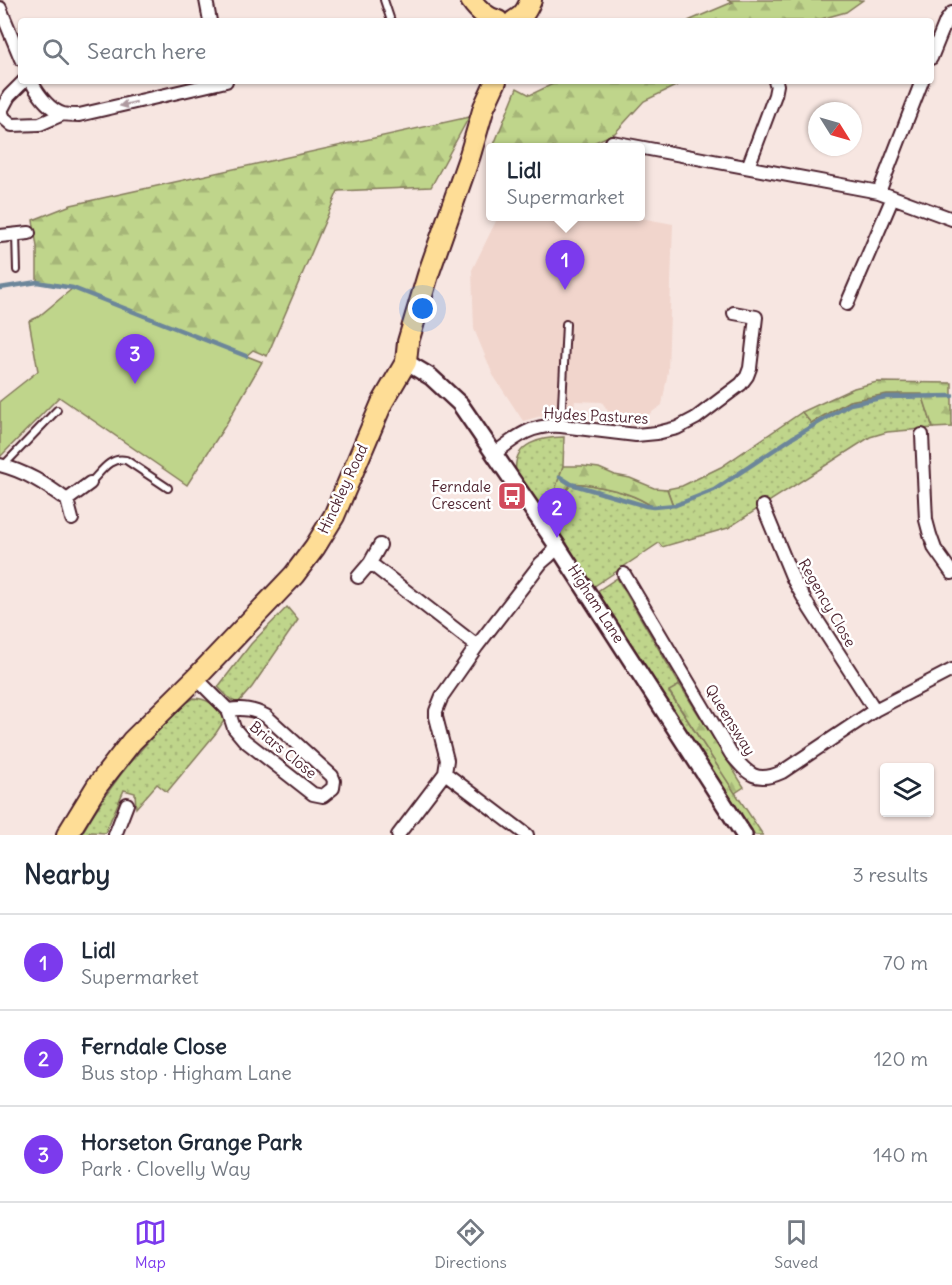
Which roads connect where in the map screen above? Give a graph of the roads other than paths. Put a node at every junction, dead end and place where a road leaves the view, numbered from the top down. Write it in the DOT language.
graph roads {
  1 [pos="206,0"];
  2 [pos="384,0"];
  3 [pos="470,0"];
  4 [pos="0,8"];
  5 [pos="952,13"];
  6 [pos="209,18"];
  7 [pos="390,18"];
  8 [pos="472,18"];
  9 [pos="490,18"];
  10 [pos="934,51"];
  11 [pos="18,52"];
  12 [pos="21,84"];
  13 [pos="33,84"];
  14 [pos="210,84"];
  15 [pos="483,84"];
  16 [pos="495,84"];
  17 [pos="777,84"];
  18 [pos="921,84"];
  19 [pos="484,107"];
  20 [pos="63,114"];
  21 [pos="612,142"];
  22 [pos="617,143"];
  23 [pos="645,148"];
  24 [pos="748,167"];
  25 [pos="879,192"];
  26 [pos="893,197"];
  27 [pos="952,219"];
  28 [pos="30,233"];
  29 [pos="16,234"];
  30 [pos="0,236"];
  31 [pos="17,270"];
  32 [pos="847,304"];
  33 [pos="734,313"];
  34 [pos="566,324"];
  35 [pos="406,362"];
  36 [pos="57,410"];
  37 [pos="561,426"];
  38 [pos="922,435"];
  39 [pos="494,454"];
  40 [pos="2,466"];
  41 [pos="90,483"];
  42 [pos="168,488"];
  43 [pos="67,500"];
  44 [pos="763,506"];
  45 [pos="72,519"];
  46 [pos="380,545"];
  47 [pos="558,547"];
  48 [pos="370,563"];
  49 [pos="952,573"];
  50 [pos="624,574"];
  51 [pos="358,577"];
  52 [pos="477,646"];
  53 [pos="952,670"];
  54 [pos="196,678"];
  55 [pos="228,710"];
  56 [pos="875,710"];
  57 [pos="445,773"];
  58 [pos="127,804"];
  59 [pos="68,835"];
  60 [pos="115,835"];
  61 [pos="398,835"];
  62 [pos="527,835"];
  63 [pos="744,835"];
  1 -- 6 [label="street"];
  2 -- 7 [label="lane"];
  3 -- 8 [label="main road"];
  3 -- 9 [label="main road"];
  4 -- 11 [label="street"];
  5 -- 10 [label="street"];
  12 -- 20 [label="street"];
  13 -- 20 [label="street"];
  14 -- 20 [label="street, one-way"];
  15 -- 19 [label="main road"];
  16 -- 19 [label="main road"];
  17 -- 24 [label="street"];
  18 -- 25 [label="street"];
  19 -- 35 [label="main road, Hinckley Road"];
  21 -- 22 [label="street"];
  23 -- 24 [label="street"];
  24 -- 25 [label="street"];
  25 -- 26 [label="street"];
  26 -- 27 [label="street"];
  26 -- 32 [label="street"];
  28 -- 29 [label="street"];
  29 -- 30 [label="street"];
  29 -- 31 [label="lane"];
  33 -- 37 [label="street, Hydes Pastures"];
  34 -- 37 [label="lane"];
  35 -- 39 [label="street, Higham Lane"];
  35 -- 54 [label="main road, Hinckley Road"];
  36 -- 40 [label="lane"];
  37 -- 39 [label="street, Hydes Pastures"];
  38 -- 49 [label="street"];
  39 -- 47 [label="street, Higham Lane"];
  40 -- 43 [label="street"];
  41 -- 42 [label="lane"];
  41 -- 43 [label="street"];
  43 -- 45 [label="street"];
  44 -- 56 [label="street, Regency Close"];
  46 -- 48 [label="street"];
  47 -- 52 [label="street"];
  47 -- 63 [label="street, Higham Lane"];
  48 -- 51 [label="street"];
  48 -- 52 [label="street"];
  50 -- 56 [label="street, Queensway"];
  52 -- 57 [label="street"];
  53 -- 56 [label="street, Queensway"];
  54 -- 55 [label="street, Briars Close"];
  54 -- 59 [label="main road, Hinckley Road"];
  55 -- 55 [label="street, Briars Close"];
  57 -- 61 [label="street"];
  57 -- 62 [label="street"];
  58 -- 60 [label="street"];
}
